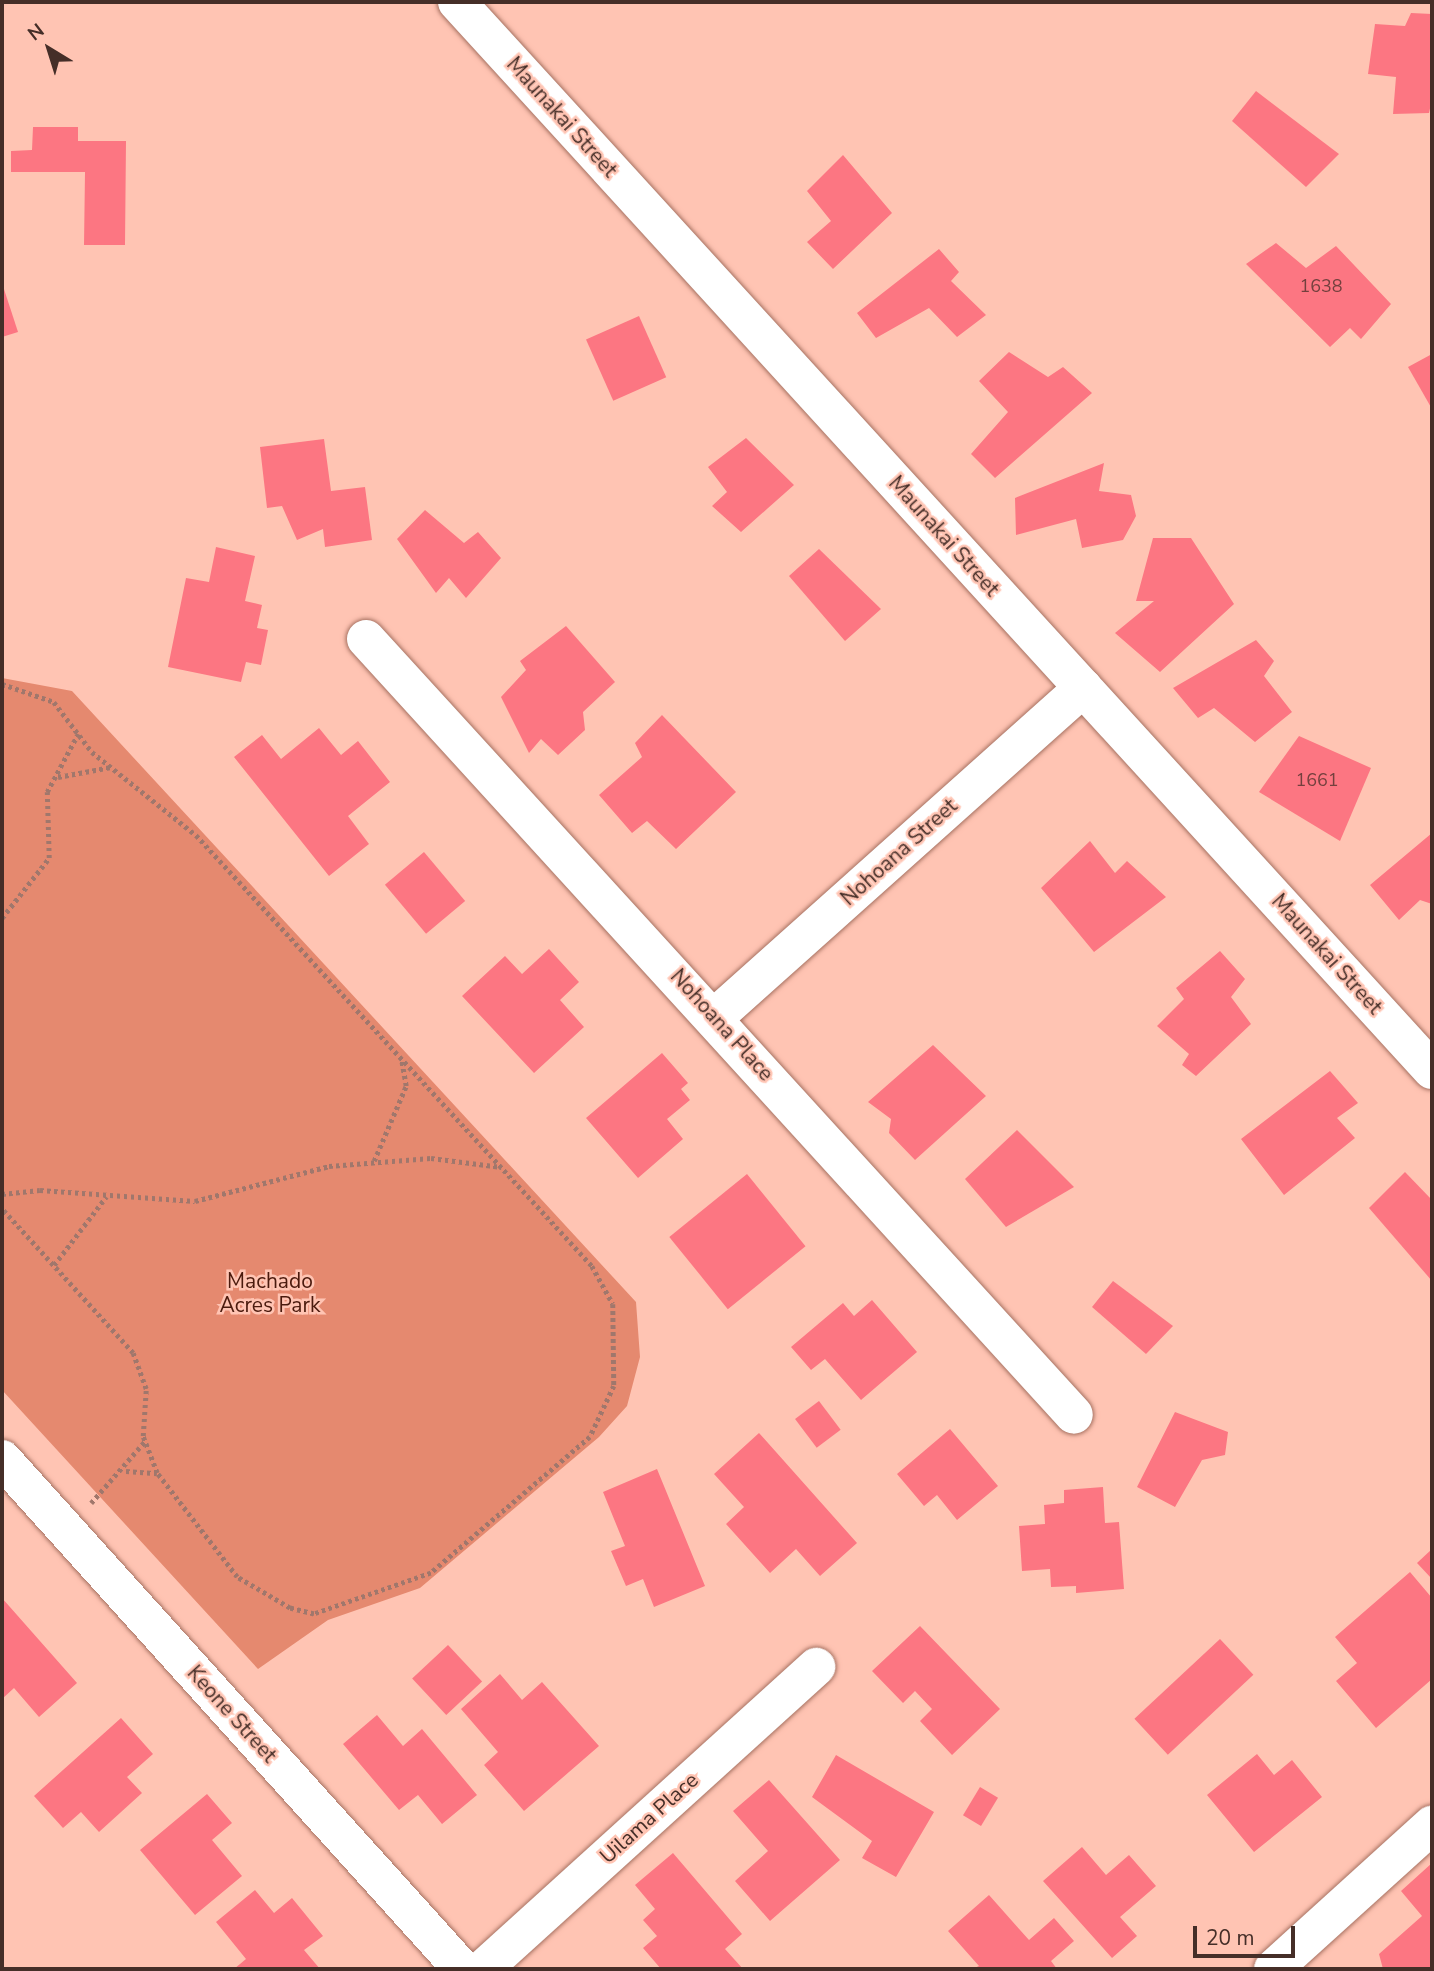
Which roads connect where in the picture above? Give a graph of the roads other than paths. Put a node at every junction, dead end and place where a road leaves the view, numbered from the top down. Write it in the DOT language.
graph roads {
  1 [pos="457,2"];
  2 [pos="366,639"];
  3 [pos="1083,688"];
  4 [pos="715,1017"];
  5 [pos="1428,1056"];
  6 [pos="1074,1415"];
  7 [pos="7,1475"];
  8 [pos="816,1667"];
  9 [pos="1432,1825"];
  10 [pos="462,1969"];
  11 [pos="482,1969"];
  12 [pos="1273,1969"];
  1 -- 3 [label="street, Maunakai Street"];
  2 -- 4 [label="street, Nohoana Place"];
  3 -- 4 [label="street, Nohoana Street"];
  3 -- 5 [label="street, Maunakai Street"];
  4 -- 6 [label="street, Nohoana Place"];
  7 -- 10 [label="street, Keone Street"];
  8 -- 11 [label="street, Uilama Place"];
  9 -- 12 [label="street"];
}
